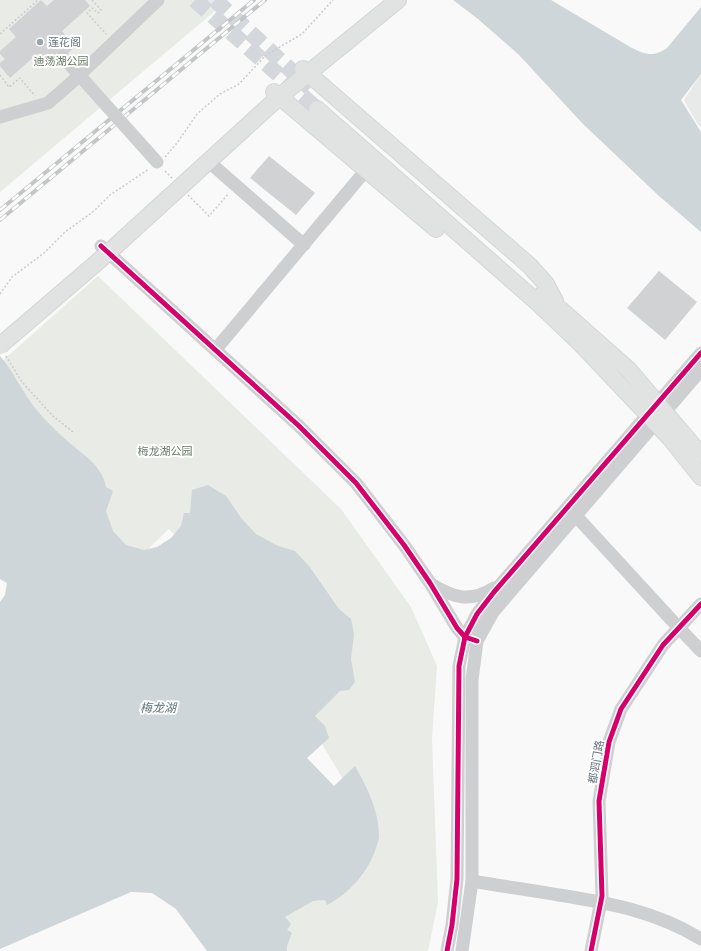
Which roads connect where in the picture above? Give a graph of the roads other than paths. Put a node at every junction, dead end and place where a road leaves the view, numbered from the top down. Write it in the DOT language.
graph roads {
  1 [pos="158,0"];
  2 [pos="388,0"];
  3 [pos="398,0"];
  4 [pos="63,57"];
  5 [pos="306,71"];
  6 [pos="276,95"];
  7 [pos="0,117"];
  8 [pos="208,161"];
  9 [pos="157,163"];
  10 [pos="366,170"];
  11 [pos="304,245"];
  12 [pos="105,249"];
  13 [pos="559,307"];
  14 [pos="564,327"];
  15 [pos="1,344"];
  16 [pos="216,350"];
  17 [pos="701,353"];
  18 [pos="701,370"];
  19 [pos="656,413"];
  20 [pos="701,455"];
  21 [pos="701,477"];
  22 [pos="576,516"];
  23 [pos="430,583"];
  24 [pos="499,586"];
  25 [pos="701,604"];
  26 [pos="679,628"];
  27 [pos="471,639"];
  28 [pos="701,651"];
  29 [pos="472,881"];
  30 [pos="600,902"];
  31 [pos="701,939"];
  32 [pos="447,951"];
  33 [pos="462,951"];
  34 [pos="591,951"];
  1 -- 7 [label="street"];
  2 -- 5 [label="main road"];
  3 -- 5 [label="main road"];
  4 -- 9 [label="street, bridge"];
  5 -- 6 [label="main road"];
  5 -- 13 [label="main road"];
  6 -- 8 [label="main road"];
  6 -- 10 [label="main road"];
  6 -- 12 [label="main road"];
  8 -- 11 [label="street"];
  8 -- 12 [label="main road"];
  10 -- 11 [label="street"];
  10 -- 14 [label="main road"];
  11 -- 16 [label="street"];
  12 -- 15 [label="main road"];
  12 -- 16 [label="street"];
  13 -- 14 [label="main road"];
  13 -- 19 [label="main road"];
  14 -- 19 [label="main road"];
  16 -- 23 [label="street"];
  17 -- 19 [label="street"];
  18 -- 19 [label="street"];
  19 -- 20 [label="main road"];
  19 -- 21 [label="main road"];
  19 -- 22 [label="street"];
  19 -- 24 [label="street"];
  22 -- 26 [label="street"];
  22 -- 27 [label="street"];
  23 -- 24 [label="street"];
  23 -- 27 [label="street"];
  24 -- 27 [label="street"];
  25 -- 26 [label="street, 都泗门路"];
  26 -- 28 [label="street"];
  26 -- 30 [label="street, 都泗门路"];
  27 -- 29 [label="street"];
  27 -- 32 [label="street"];
  29 -- 30 [label="street"];
  29 -- 33 [label="street"];
  30 -- 31 [label="street"];
  30 -- 34 [label="street, 都泗门路"];
}
